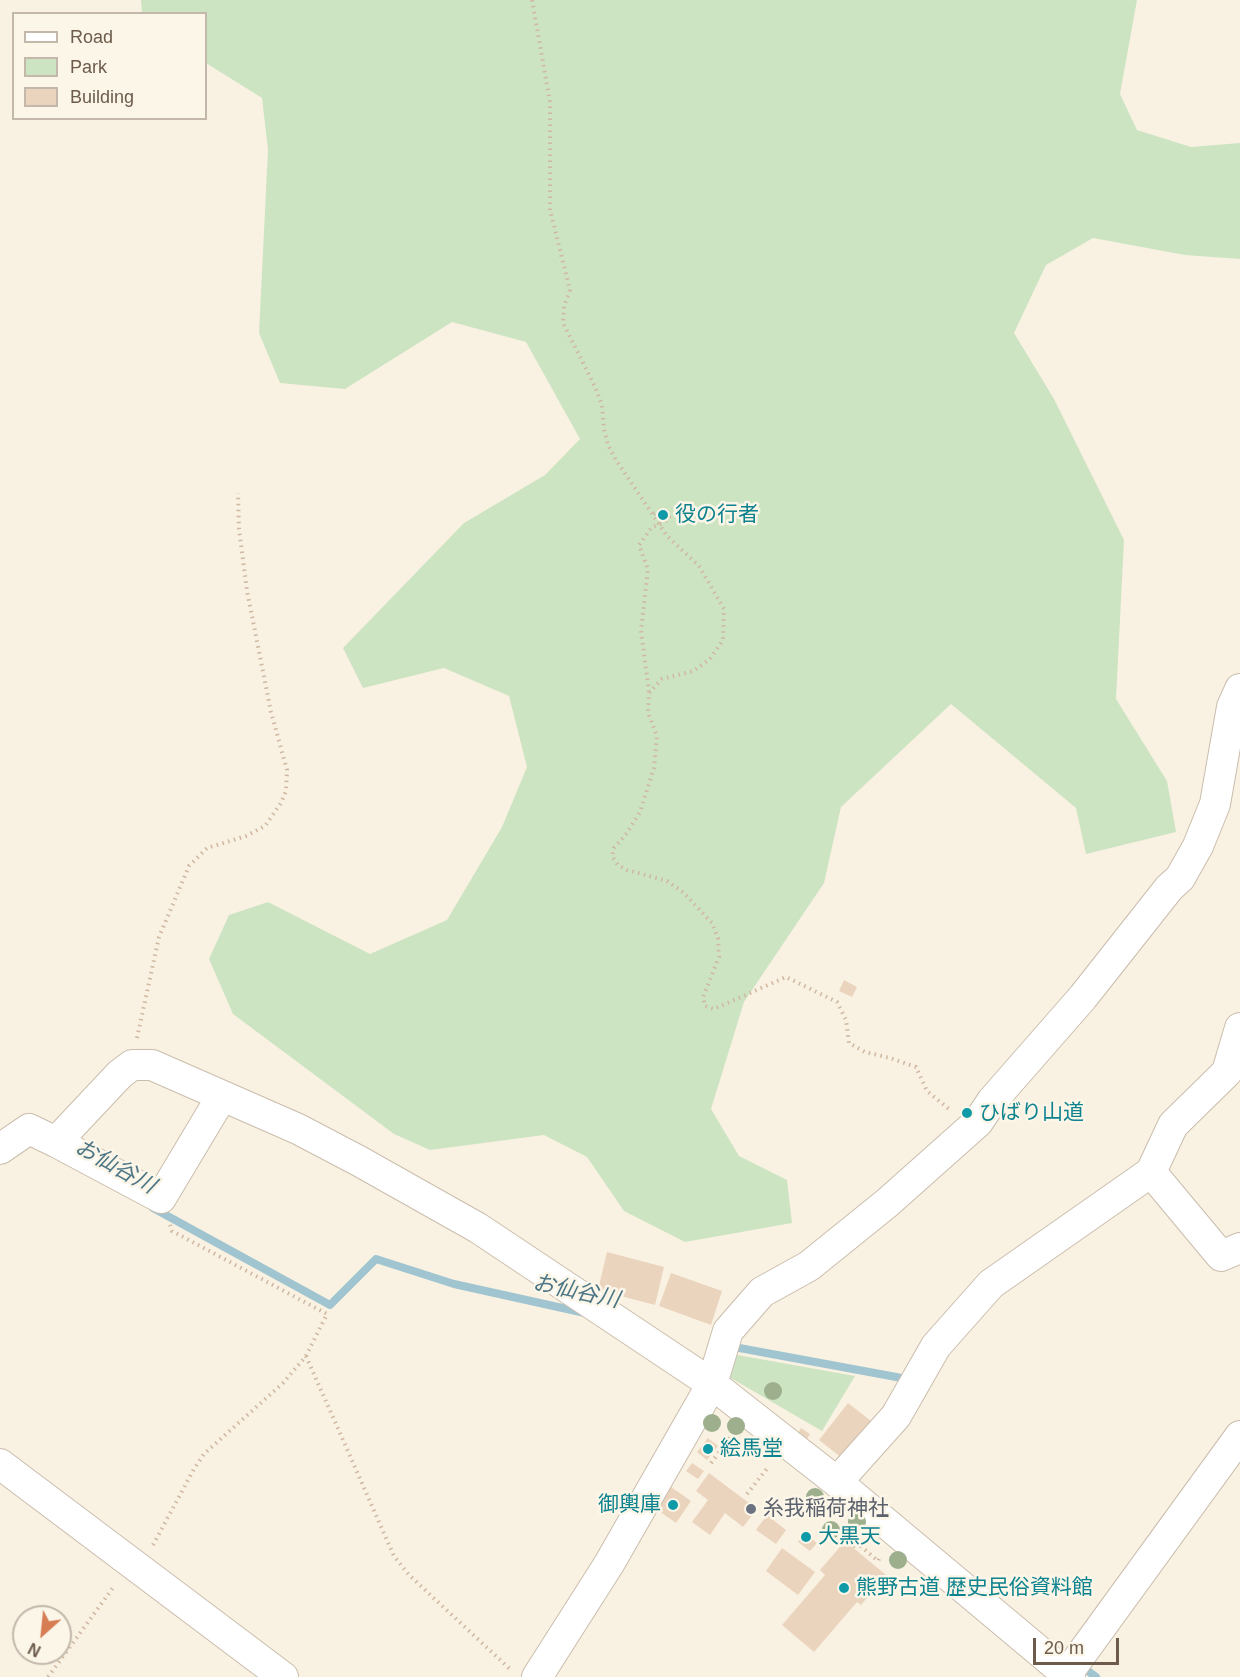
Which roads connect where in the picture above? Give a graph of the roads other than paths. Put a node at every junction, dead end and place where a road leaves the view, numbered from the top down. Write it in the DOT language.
graph roads {
  1 [pos="1240,689"];
  2 [pos="1240,1028"];
  3 [pos="222,1096"];
  4 [pos="56,1142"];
  5 [pos="0,1149"];
  6 [pos="1151,1172"];
  7 [pos="1240,1248"];
  8 [pos="712,1384"];
  9 [pos="1240,1436"];
  10 [pos="0,1464"];
  11 [pos="837,1482"];
  12 [pos="1069,1676"];
  13 [pos="283,1677"];
  14 [pos="537,1677"];
  1 -- 8 [label="street"];
  2 -- 6 [label="street"];
  3 -- 4 [label="street"];
  3 -- 4 [label="street"];
  3 -- 8 [label="street"];
  4 -- 5 [label="street"];
  6 -- 7 [label="street"];
  6 -- 11 [label="street"];
  8 -- 11 [label="street"];
  8 -- 14 [label="street"];
  9 -- 12 [label="street"];
  10 -- 13 [label="street"];
  11 -- 12 [label="street"];
}
